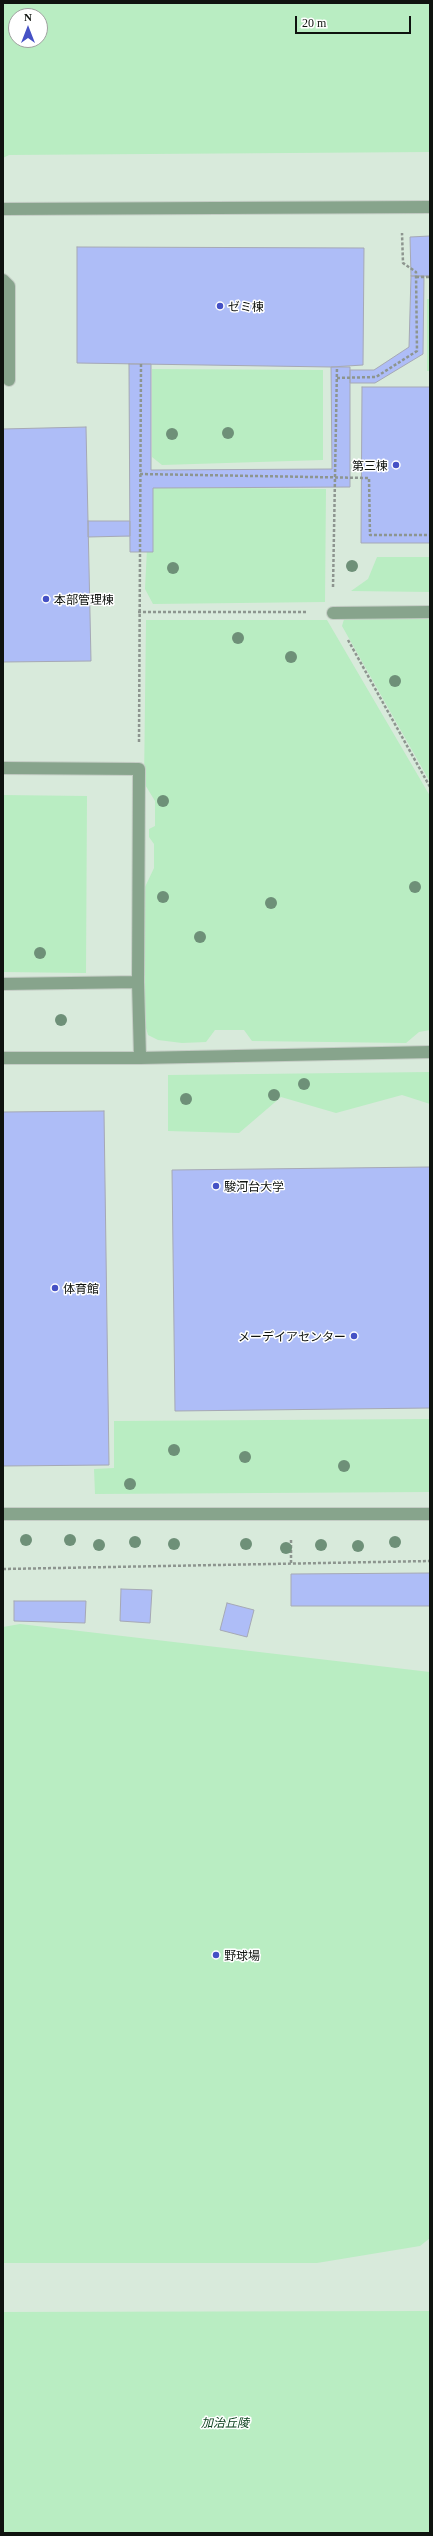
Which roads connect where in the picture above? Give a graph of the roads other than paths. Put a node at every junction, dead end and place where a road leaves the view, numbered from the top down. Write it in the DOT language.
graph roads {
  1 [pos="430,207"];
  2 [pos="3,209"];
  3 [pos="3,280"];
  4 [pos="9,380"];
  5 [pos="333,612"];
  6 [pos="430,612"];
  7 [pos="3,768"];
  8 [pos="138,982"];
  9 [pos="3,984"];
  10 [pos="430,1052"];
  11 [pos="3,1058"];
  12 [pos="140,1058"];
  13 [pos="3,1514"];
  14 [pos="430,1514"];
  1 -- 2 [label="lane"];
  3 -- 4 [label="lane"];
  5 -- 6 [label="lane"];
  7 -- 8 [label="lane"];
  8 -- 9 [label="lane"];
  8 -- 12 [label="lane"];
  10 -- 12 [label="lane"];
  11 -- 12 [label="lane"];
  13 -- 14 [label="lane"];
}
